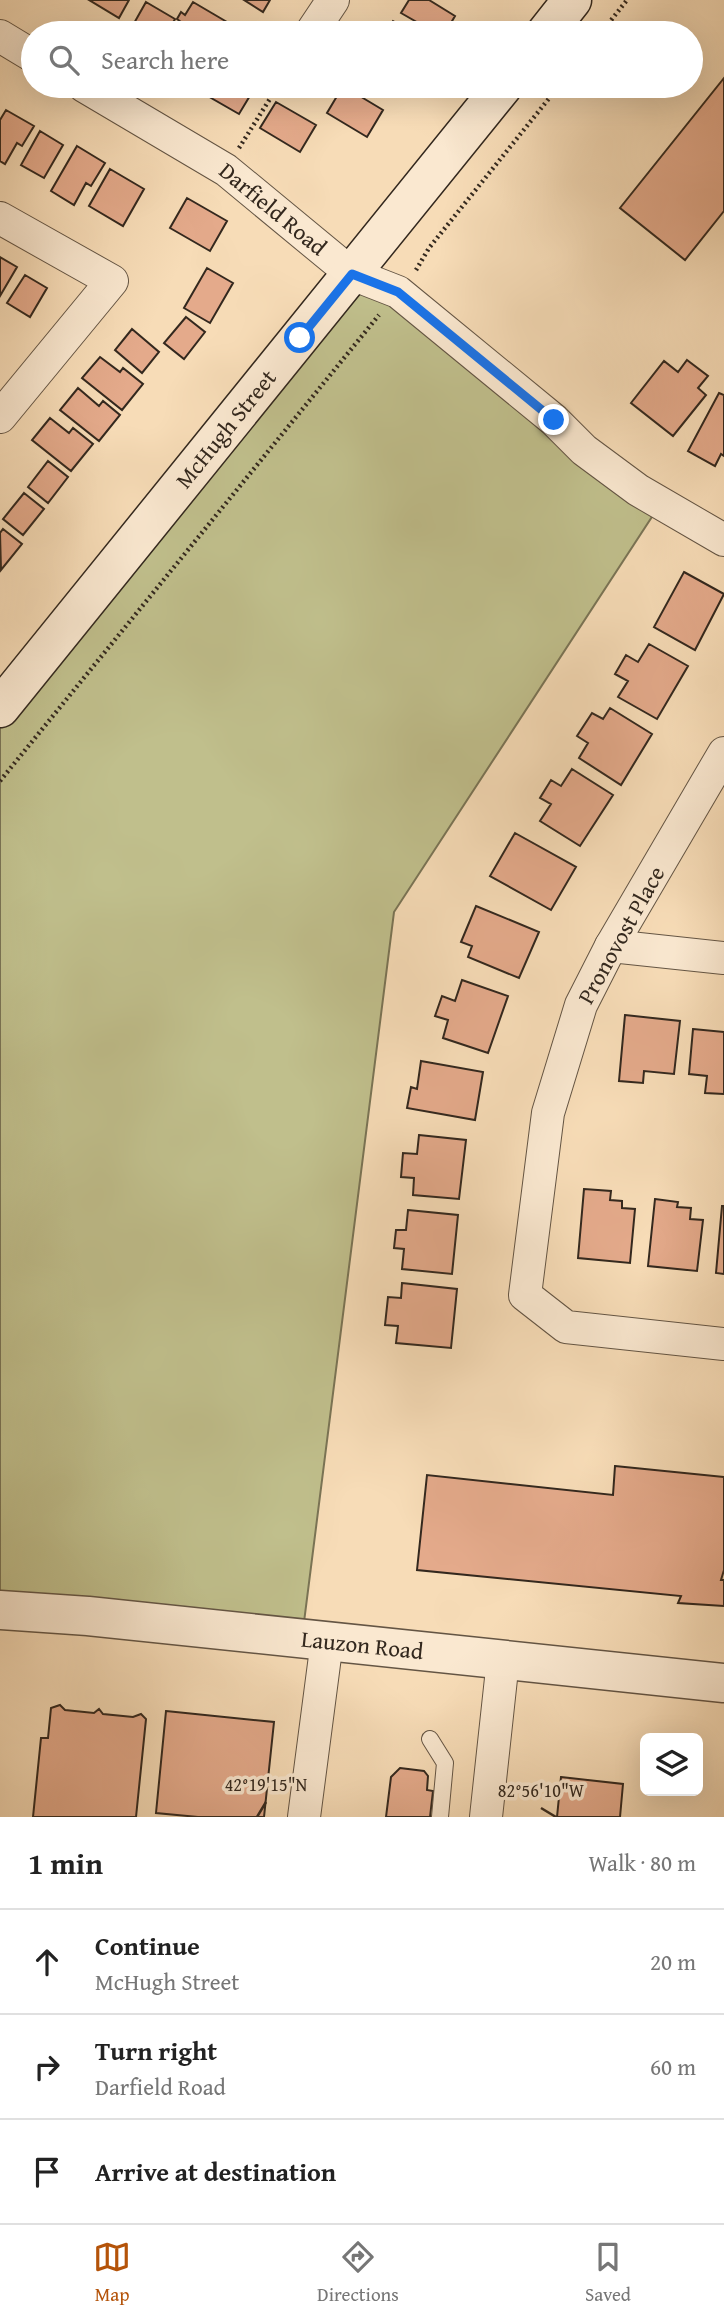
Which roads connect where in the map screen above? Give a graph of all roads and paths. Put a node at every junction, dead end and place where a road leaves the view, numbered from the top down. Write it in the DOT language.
graph roads {
  1 [pos="333,0"];
  2 [pos="572,0"];
  3 [pos="627,0"];
  4 [pos="319,21"];
  5 [pos="555,21"];
  6 [pos="610,21"];
  7 [pos="0,36"];
  8 [pos="21,49"];
  9 [pos="104,98"];
  10 [pos="271,98"];
  11 [pos="493,98"];
  12 [pos="549,98"];
  13 [pos="226,170"];
  14 [pos="0,218"];
  15 [pos="417,269"];
  16 [pos="352,274"];
  17 [pos="371,325"];
  18 [pos="0,417"];
  19 [pos="724,540"];
  20 [pos="0,708"];
  21 [pos="724,752"];
  22 [pos="0,781"];
  23 [pos="611,946"];
  24 [pos="724,958"];
  25 [pos="724,1344"];
  26 [pos="0,1610"];
  27 [pos="327,1641"];
  28 [pos="503,1660"];
  29 [pos="724,1683"];
  30 [pos="430,1739"];
  31 [pos="304,1817"];
  32 [pos="440,1817"];
  33 [pos="486,1817"];
  1 -- 4 [label="street"];
  2 -- 5 [label="main road"];
  3 -- 6 [label="path"];
  7 -- 8 [label="street"];
  9 -- 13 [label="street, Darfield Road"];
  10 -- 13 [label="path"];
  11 -- 16 [label="main road, McHugh Street"];
  12 -- 15 [label="path"];
  13 -- 16 [label="street, Darfield Road"];
  14 -- 18 [label="street"];
  16 -- 19 [label="street, Darfield Road"];
  16 -- 20 [label="main road, McHugh Street"];
  17 -- 22 [label="path"];
  21 -- 23 [label="street, Pronovost Place"];
  23 -- 24 [label="street"];
  23 -- 25 [label="street, Pronovost Place"];
  26 -- 27 [label="main road, Lauzon Road"];
  27 -- 28 [label="main road, Lauzon Road"];
  27 -- 31 [label="street"];
  28 -- 29 [label="main road, Lauzon Road"];
  28 -- 33 [label="street"];
  30 -- 32 [label="lane"];
}
